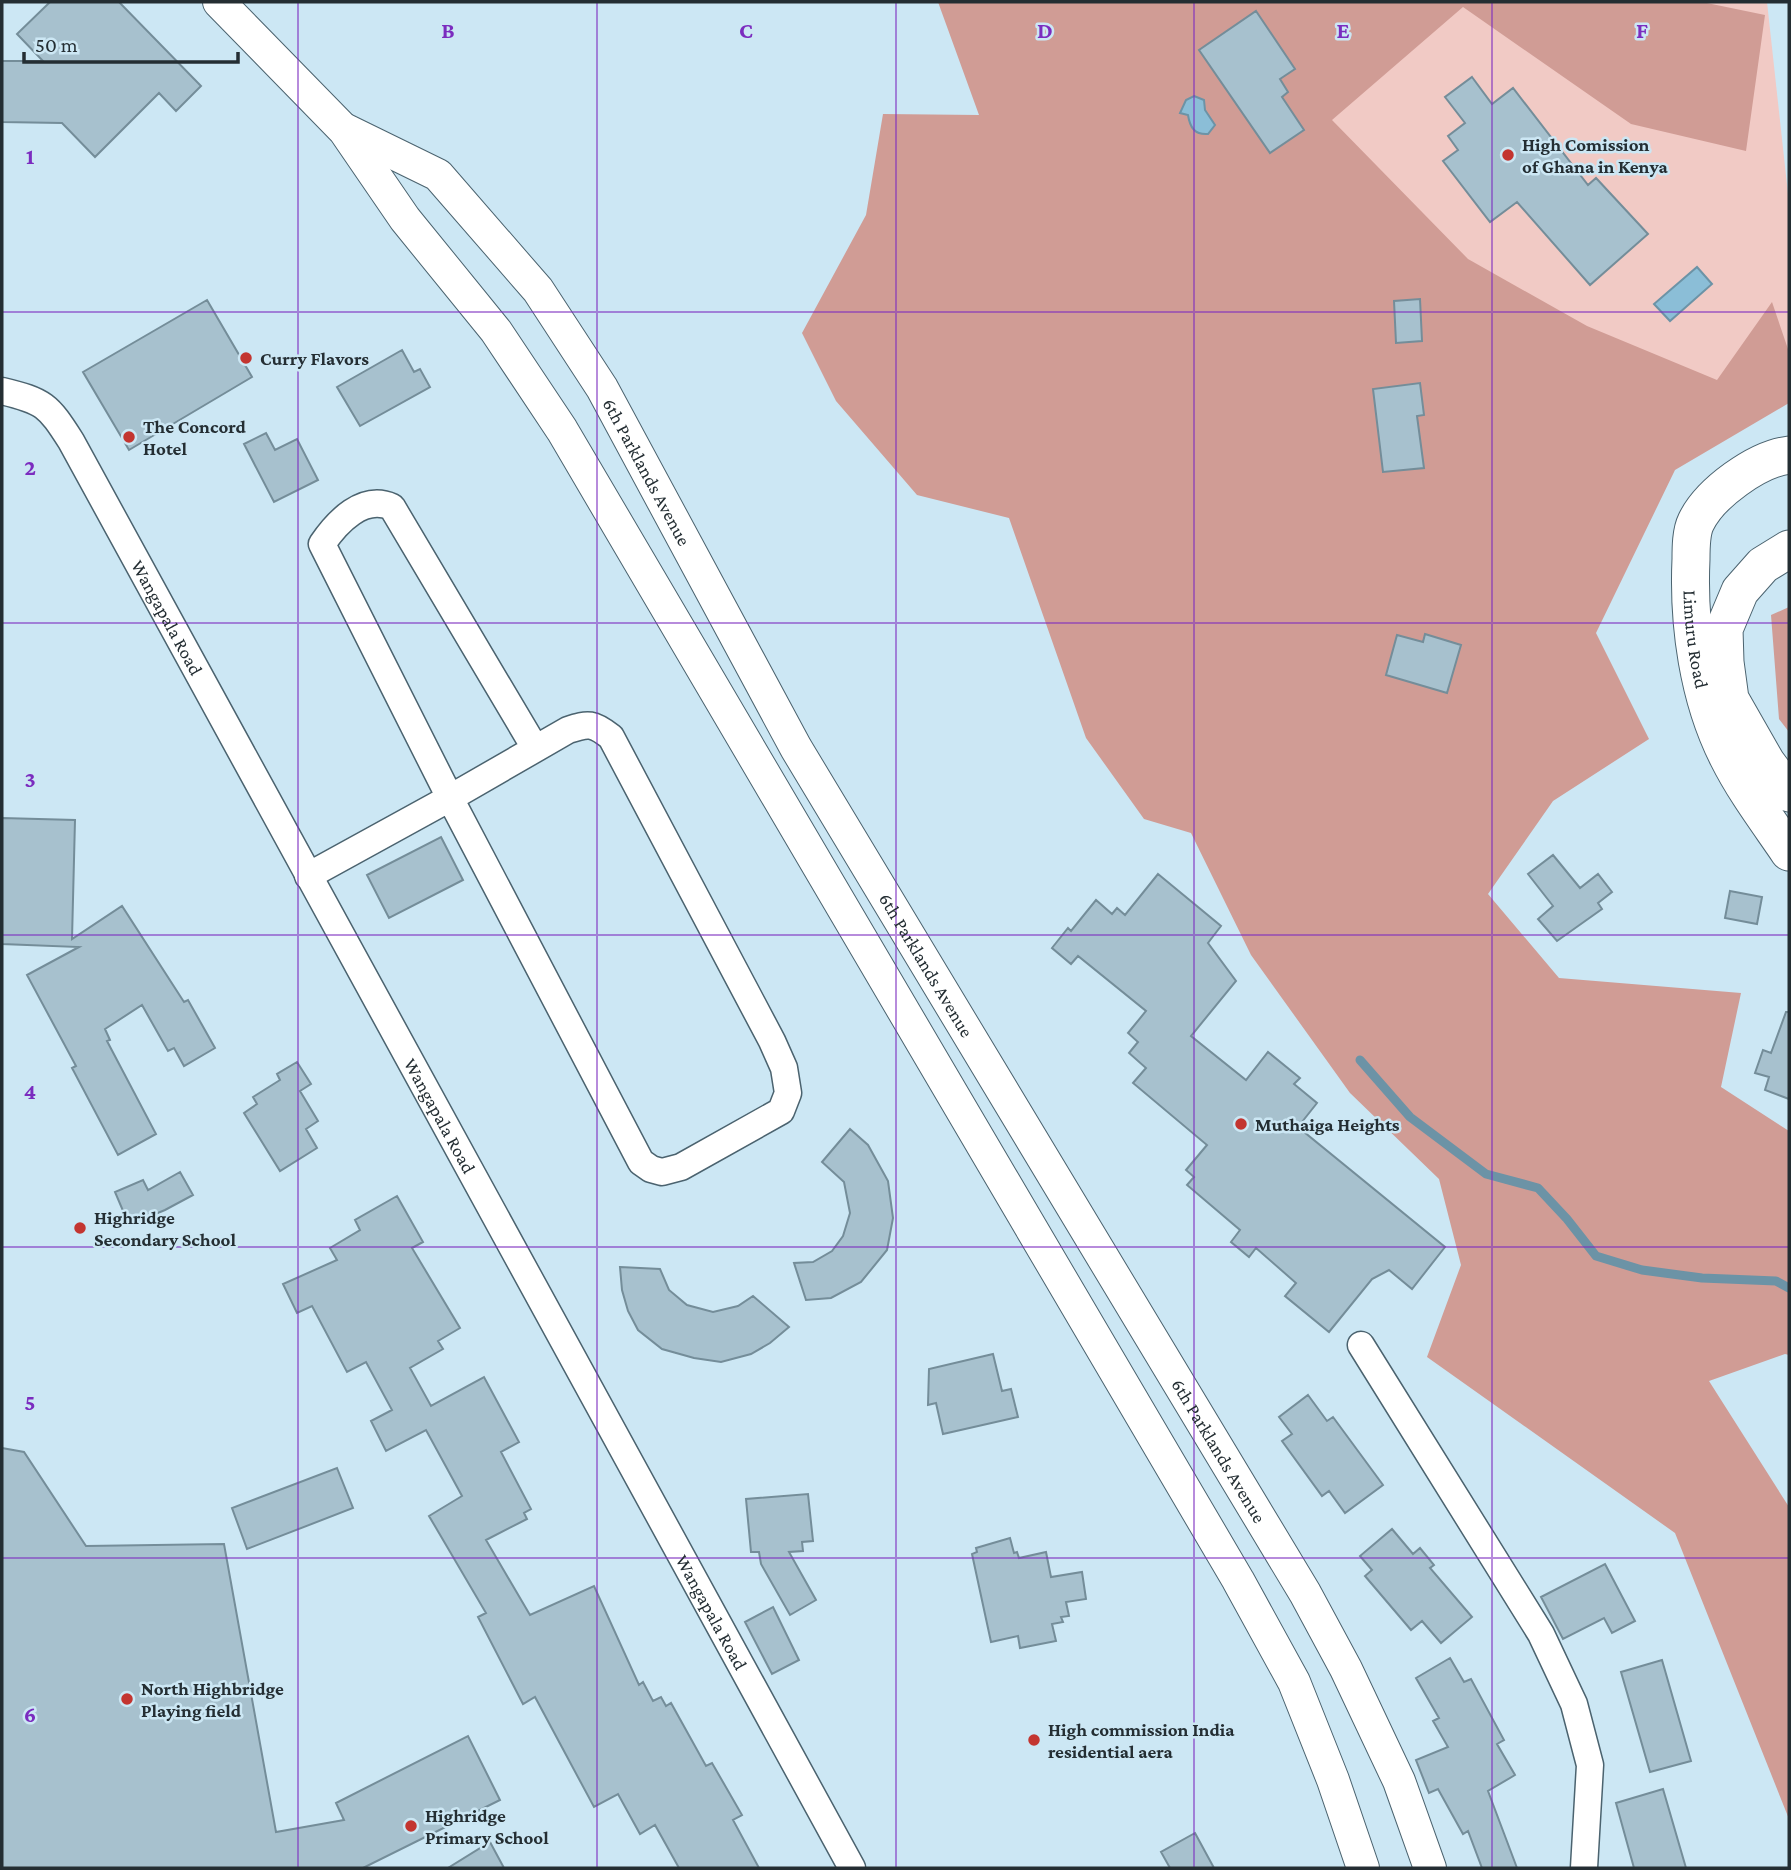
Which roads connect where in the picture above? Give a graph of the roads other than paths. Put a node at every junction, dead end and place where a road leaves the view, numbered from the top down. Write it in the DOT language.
graph roads {
  1 [pos="219,2"];
  2 [pos="344,130"];
  3 [pos="2,391"];
  4 [pos="1789,455"];
  5 [pos="1789,549"];
  6 [pos="535,748"];
  7 [pos="1789,793"];
  8 [pos="450,798"];
  9 [pos="1789,852"];
  10 [pos="308,876"];
  11 [pos="1361,1345"];
  12 [pos="852,1868"];
  13 [pos="1363,1868"];
  14 [pos="1430,1868"];
  15 [pos="1584,1868"];
  1 -- 2 [label="street, 6th Parklands Avenue"];
  2 -- 13 [label="street, 6th Parklands Avenue"];
  2 -- 14 [label="street, 6th Parklands Avenue"];
  3 -- 10 [label="street, Wangapala Road"];
  4 -- 9 [label="main road, Limuru Road"];
  5 -- 7 [label="main road"];
  6 -- 8 [label="street"];
  6 -- 8 [label="street"];
  6 -- 8 [label="street"];
  8 -- 10 [label="street"];
  10 -- 12 [label="street, Wangapala Road"];
  11 -- 15 [label="street"];
}
